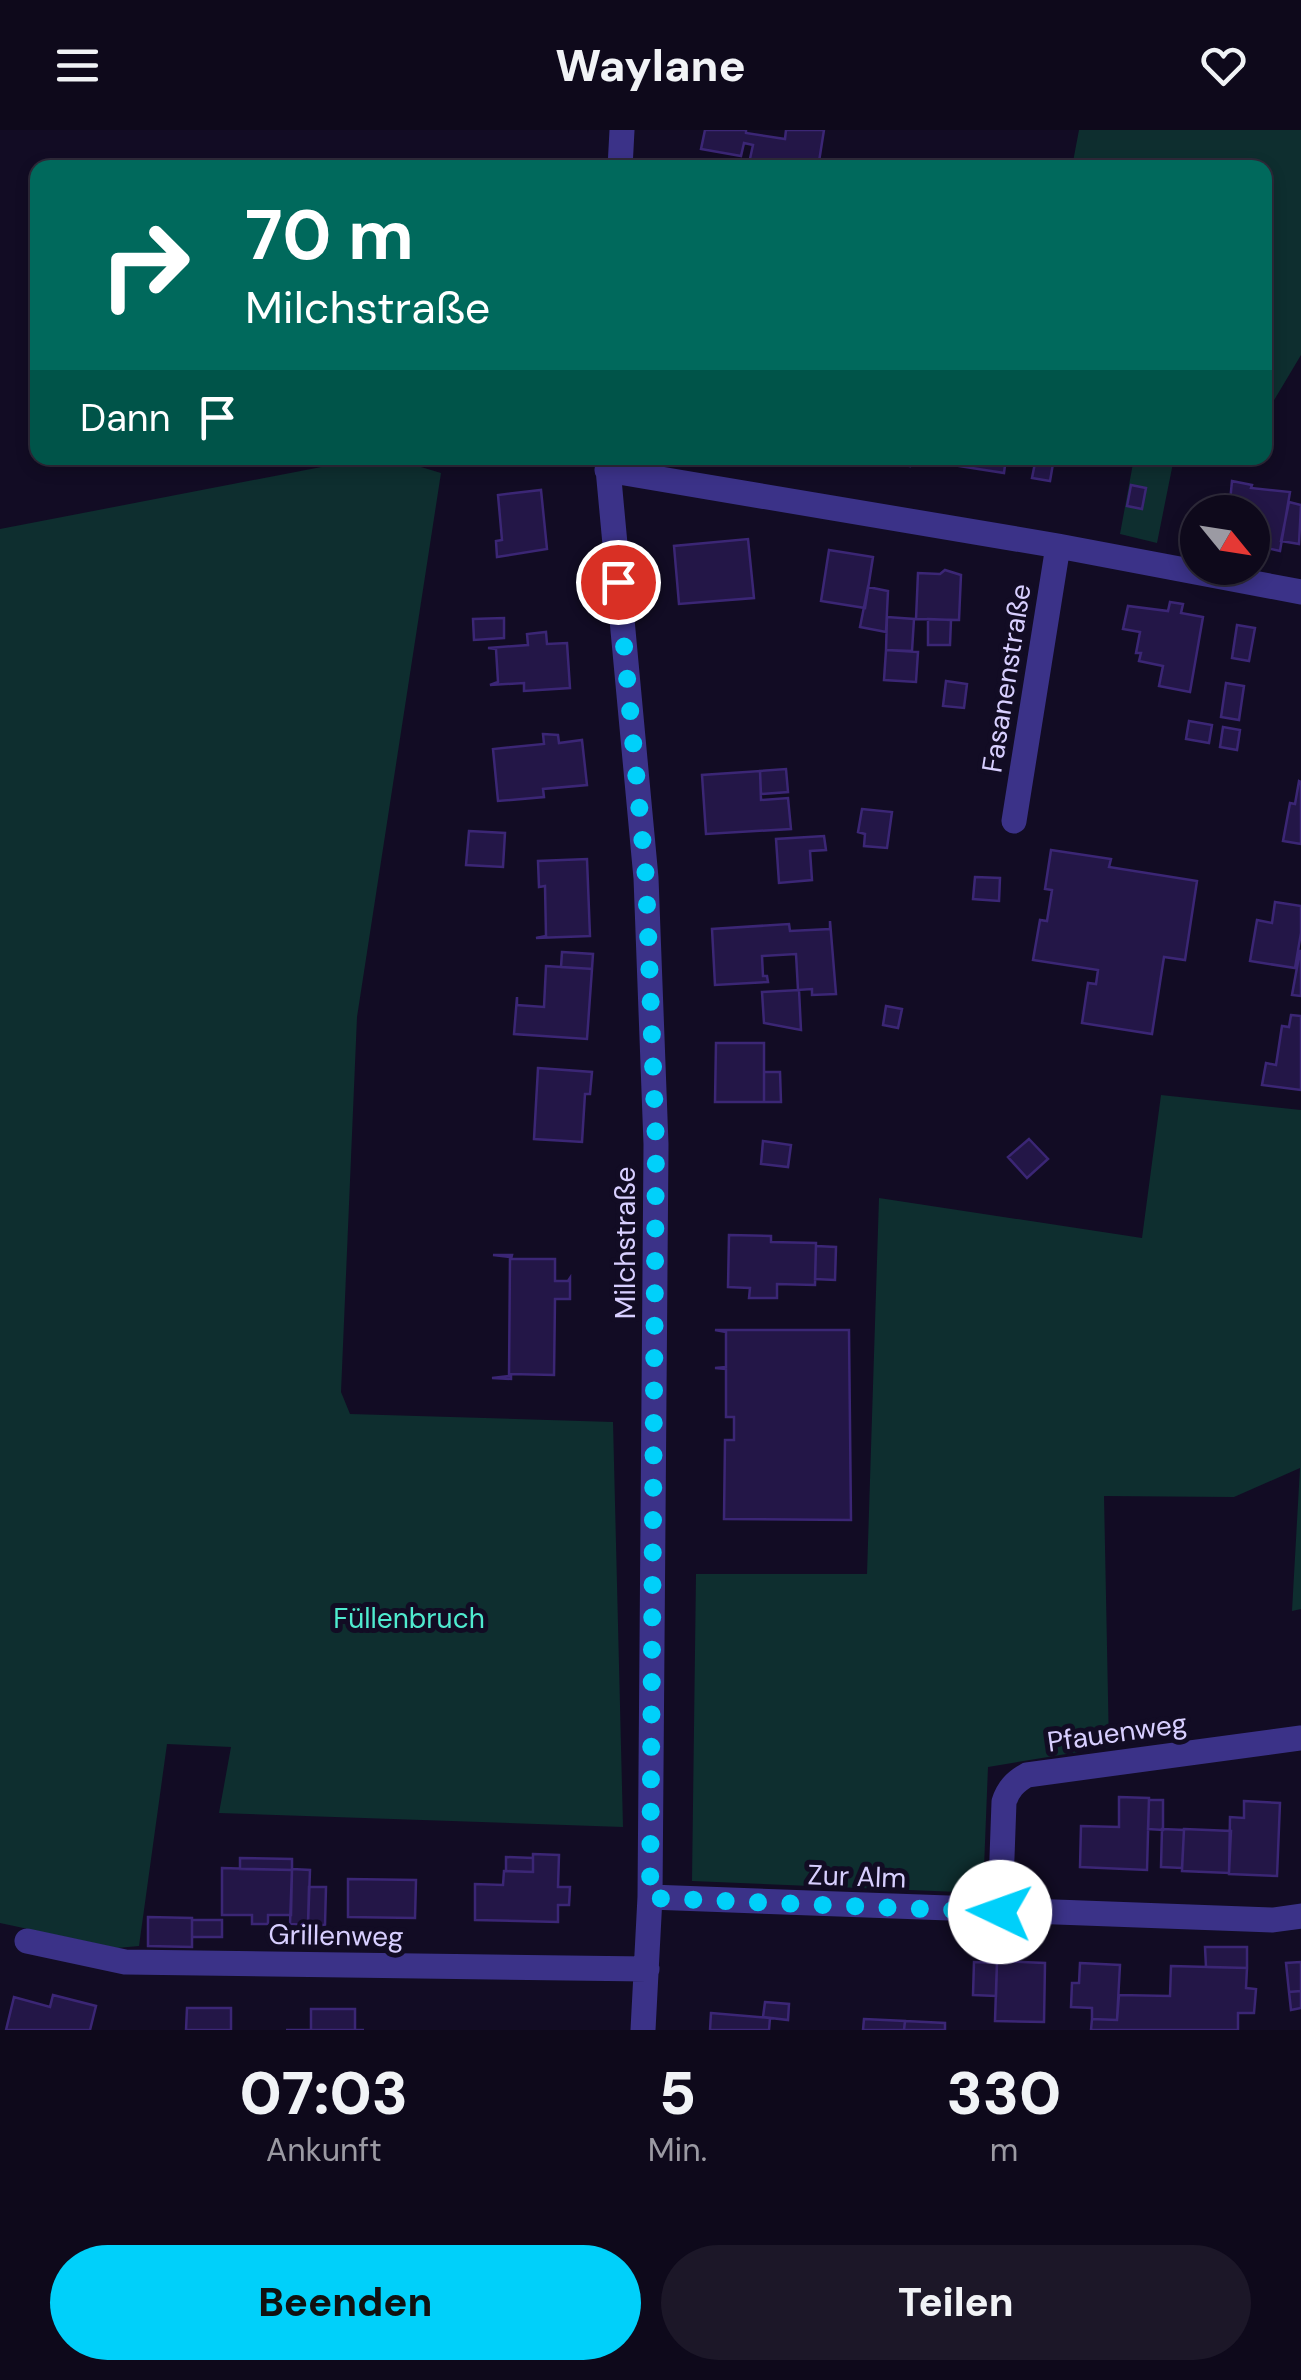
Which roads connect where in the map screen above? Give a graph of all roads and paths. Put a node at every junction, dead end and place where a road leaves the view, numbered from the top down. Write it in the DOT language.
graph roads {
  1 [pos="622,130"];
  2 [pos="620,160"];
  3 [pos="607,465"];
  4 [pos="612,465"];
  5 [pos="1058,546"];
  6 [pos="1301,592"];
  7 [pos="1014,820"];
  8 [pos="1301,1738"];
  9 [pos="650,1898"];
  10 [pos="1000,1912"];
  11 [pos="1301,1916"];
  12 [pos="27,1942"];
  13 [pos="647,1970"];
  14 [pos="643,2030"];
  1 -- 2 [label="street"];
  3 -- 9 [label="street, Milchstraße"];
  4 -- 5 [label="street"];
  5 -- 6 [label="street"];
  5 -- 7 [label="street, Fasanenstraße"];
  8 -- 10 [label="street, Pfauenweg"];
  9 -- 10 [label="street, Zur Alm"];
  9 -- 13 [label="street, Milchstraße"];
  10 -- 11 [label="street, Zur Alm"];
  12 -- 13 [label="street, Grillenweg"];
  13 -- 14 [label="street, Milchstraße"];
}
